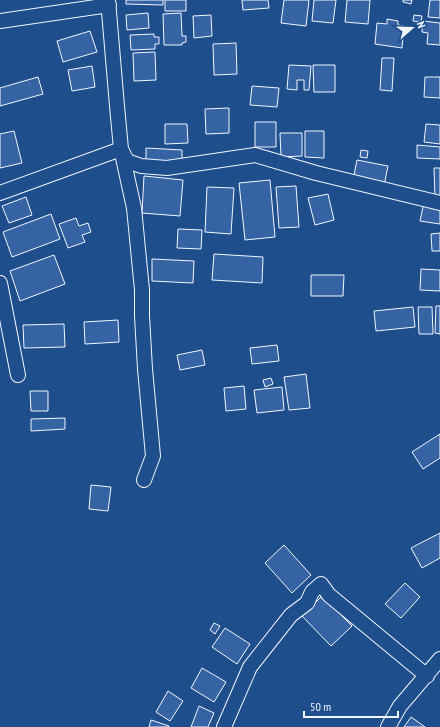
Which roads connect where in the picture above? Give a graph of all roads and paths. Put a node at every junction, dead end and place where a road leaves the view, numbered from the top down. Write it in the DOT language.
graph roads {
  1 [pos="109,3"];
  2 [pos="0,21"];
  3 [pos="121,149"];
  4 [pos="0,193"];
  5 [pos="440,203"];
  6 [pos="0,283"];
  7 [pos="18,375"];
  8 [pos="144,480"];
  9 [pos="440,659"];
  10 [pos="426,676"];
  11 [pos="224,727"];
  12 [pos="388,727"];
  1 -- 2 [label="street"];
  1 -- 3 [label="street"];
  3 -- 4 [label="street"];
  3 -- 5 [label="street"];
  3 -- 8 [label="street"];
  6 -- 7 [label="street"];
  9 -- 10 [label="street"];
  10 -- 11 [label="street"];
  10 -- 12 [label="street"];
}
